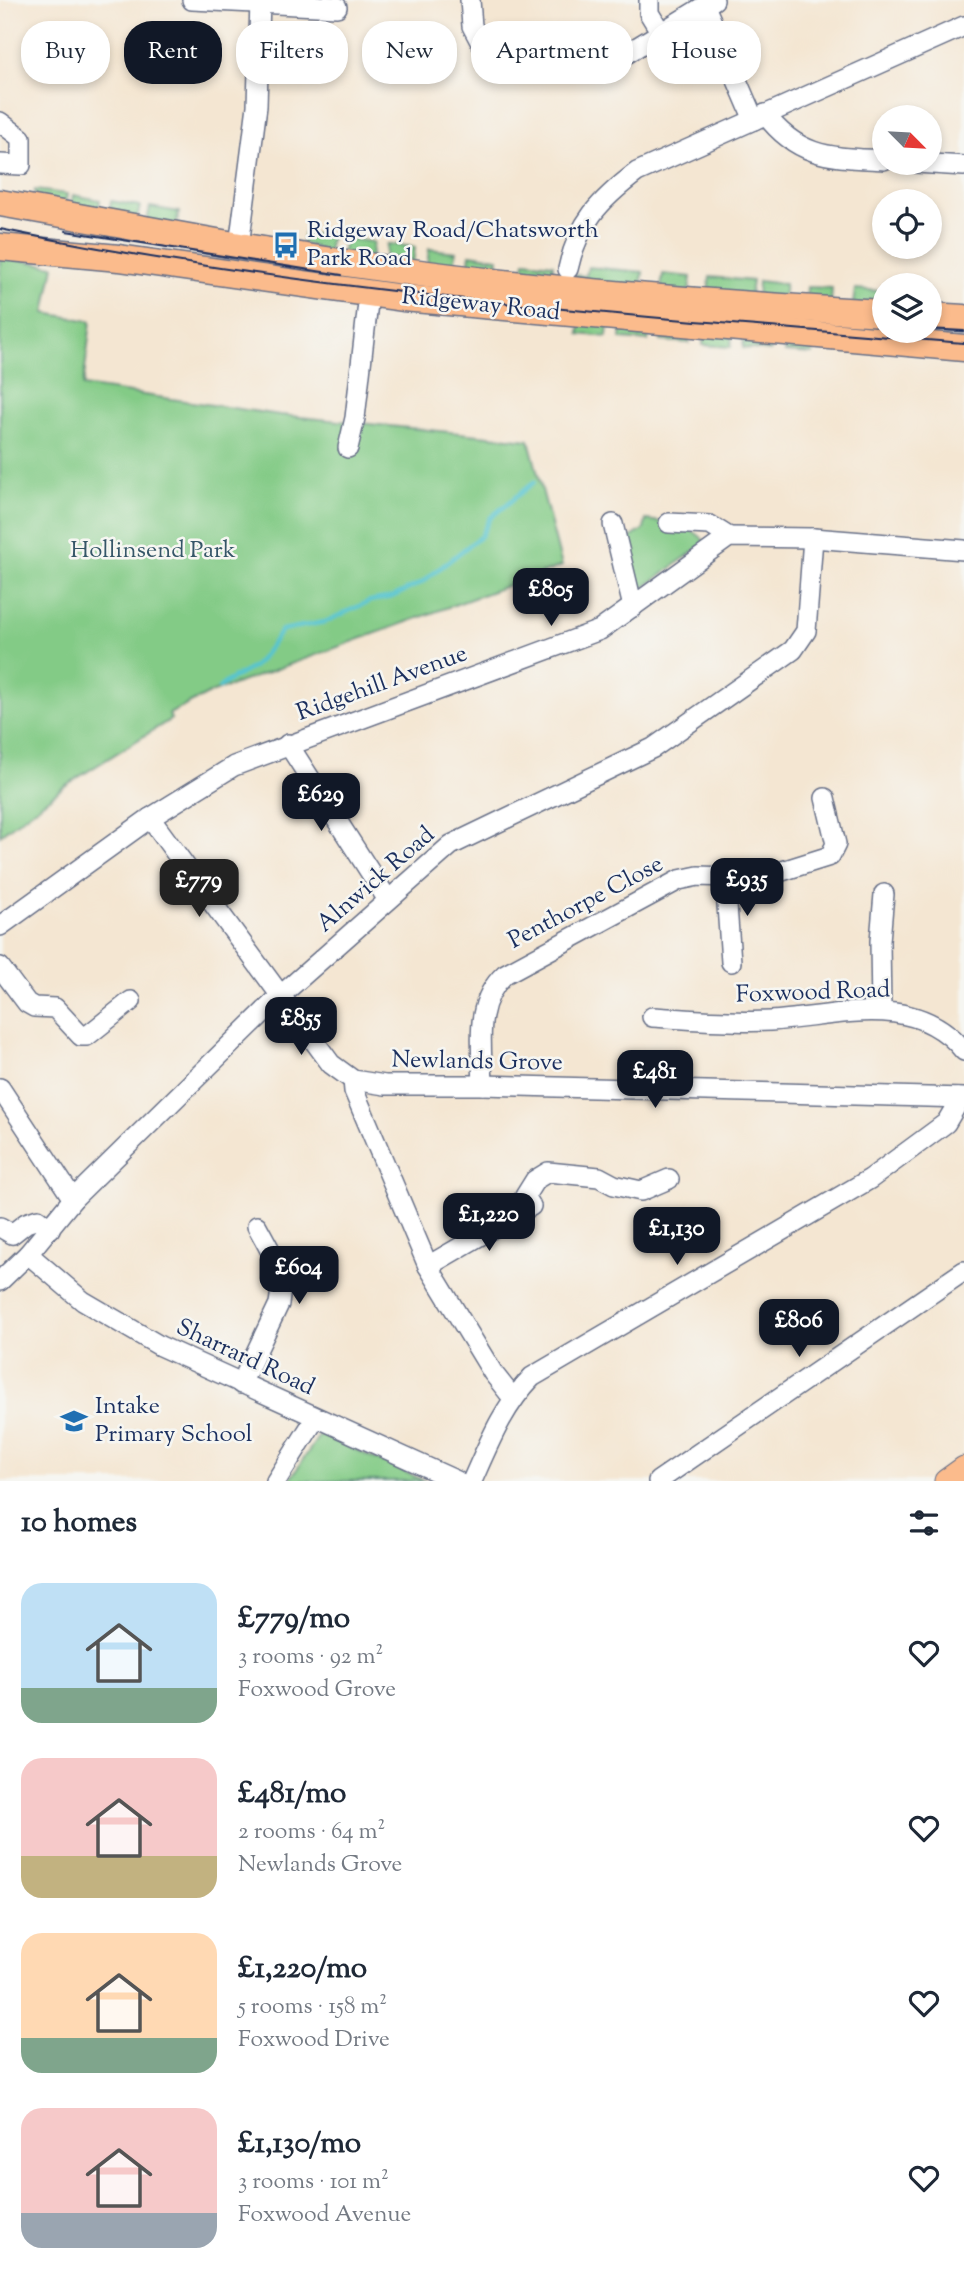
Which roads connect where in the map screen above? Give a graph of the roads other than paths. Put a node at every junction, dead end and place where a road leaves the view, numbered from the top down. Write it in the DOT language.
graph roads {
  1 [pos="192,0"];
  2 [pos="470,0"];
  3 [pos="649,0"];
  4 [pos="260,1"];
  5 [pos="709,3"];
  6 [pos="337,7"];
  7 [pos="654,21"];
  8 [pos="678,21"];
  9 [pos="964,26"];
  10 [pos="647,40"];
  11 [pos="760,117"];
  12 [pos="0,122"];
  13 [pos="872,159"];
  14 [pos="0,164"];
  15 [pos="942,165"];
  16 [pos="964,166"];
  17 [pos="0,203"];
  18 [pos="239,246"];
  19 [pos="0,247"];
  20 [pos="570,269"];
  21 [pos="369,294"];
  22 [pos="872,312"];
  23 [pos="942,317"];
  24 [pos="964,318"];
  25 [pos="964,348"];
  26 [pos="348,448"];
  27 [pos="669,523"];
  28 [pos="613,524"];
  29 [pos="729,537"];
  30 [pos="813,538"];
  31 [pos="964,550"];
  32 [pos="633,607"];
  33 [pos="288,744"];
  34 [pos="825,798"];
  35 [pos="150,818"];
  36 [pos="725,877"];
  37 [pos="884,894"];
  38 [pos="388,900"];
  39 [pos="0,926"];
  40 [pos="731,962"];
  41 [pos="0,967"];
  42 [pos="280,996"];
  43 [pos="131,1001"];
  44 [pos="881,1010"];
  45 [pos="652,1017"];
  46 [pos="964,1051"];
  47 [pos="353,1080"];
  48 [pos="483,1085"];
  49 [pos="0,1088"];
  50 [pos="960,1098"];
  51 [pos="669,1179"];
  52 [pos="73,1199"];
  53 [pos="257,1226"];
  54 [pos="0,1227"];
  55 [pos="50,1229"];
  56 [pos="28,1254"];
  57 [pos="428,1266"];
  58 [pos="964,1271"];
  59 [pos="0,1280"];
  60 [pos="241,1384"];
  61 [pos="512,1397"];
  62 [pos="315,1419"];
  63 [pos="964,1468"];
  64 [pos="276,1481"];
  65 [pos="457,1481"];
  66 [pos="472,1481"];
  67 [pos="657,1481"];
  68 [pos="946,1481"];
  1 -- 4 [label="street"];
  2 -- 10 [label="street"];
  3 -- 7 [label="street"];
  4 -- 6 [label="street"];
  4 -- 18 [label="street"];
  5 -- 8 [label="street"];
  5 -- 11 [label="street"];
  9 -- 11 [label="street"];
  11 -- 13 [label="street"];
  11 -- 20 [label="street"];
  12 -- 14 [label="street"];
  15 -- 16 [label="street"];
  17 -- 18 [label="highway, Ridgeway Road"];
  18 -- 22 [label="highway, Ridgeway Road"];
  19 -- 21 [label="highway, Ridgeway Road"];
  21 -- 25 [label="highway, Ridgeway Road"];
  21 -- 26 [label="street"];
  23 -- 24 [label="highway"];
  27 -- 29 [label="street"];
  28 -- 32 [label="street"];
  29 -- 30 [label="street"];
  29 -- 32 [label="street, Ridgehill Avenue"];
  30 -- 31 [label="street"];
  30 -- 38 [label="street, Alnwick Road"];
  32 -- 33 [label="street, Ridgehill Avenue"];
  33 -- 35 [label="street, Ridgehill Avenue"];
  33 -- 38 [label="street"];
  34 -- 36 [label="street, Penthorpe Close"];
  35 -- 39 [label="street, Ridgehill Avenue"];
  35 -- 42 [label="street, Newlands Grove"];
  36 -- 40 [label="street"];
  36 -- 48 [label="street, Penthorpe Close"];
  37 -- 44 [label="street"];
  38 -- 42 [label="street, Alnwick Road"];
  41 -- 43 [label="street"];
  42 -- 47 [label="street, Newlands Grove"];
  42 -- 52 [label="street, Alnwick Road"];
  44 -- 45 [label="street, Foxwood Road"];
  44 -- 46 [label="street, Foxwood Road"];
  47 -- 48 [label="street, Newlands Grove"];
  47 -- 57 [label="street"];
  48 -- 50 [label="street, Newlands Grove"];
  49 -- 52 [label="street"];
  50 -- 61 [label="street"];
  51 -- 57 [label="street"];
  52 -- 55 [label="street, Alnwick Road"];
  53 -- 60 [label="street"];
  54 -- 55 [label="street"];
  55 -- 56 [label="street, Alnwick Road"];
  56 -- 59 [label="street, Alnwick Road"];
  56 -- 60 [label="street, Sharrard Road"];
  57 -- 61 [label="street"];
  58 -- 67 [label="street"];
  60 -- 62 [label="street, Sharrard Road"];
  61 -- 66 [label="street"];
  62 -- 64 [label="street"];
  62 -- 65 [label="street, Sharrard Road"];
  63 -- 68 [label="main road"];
}
